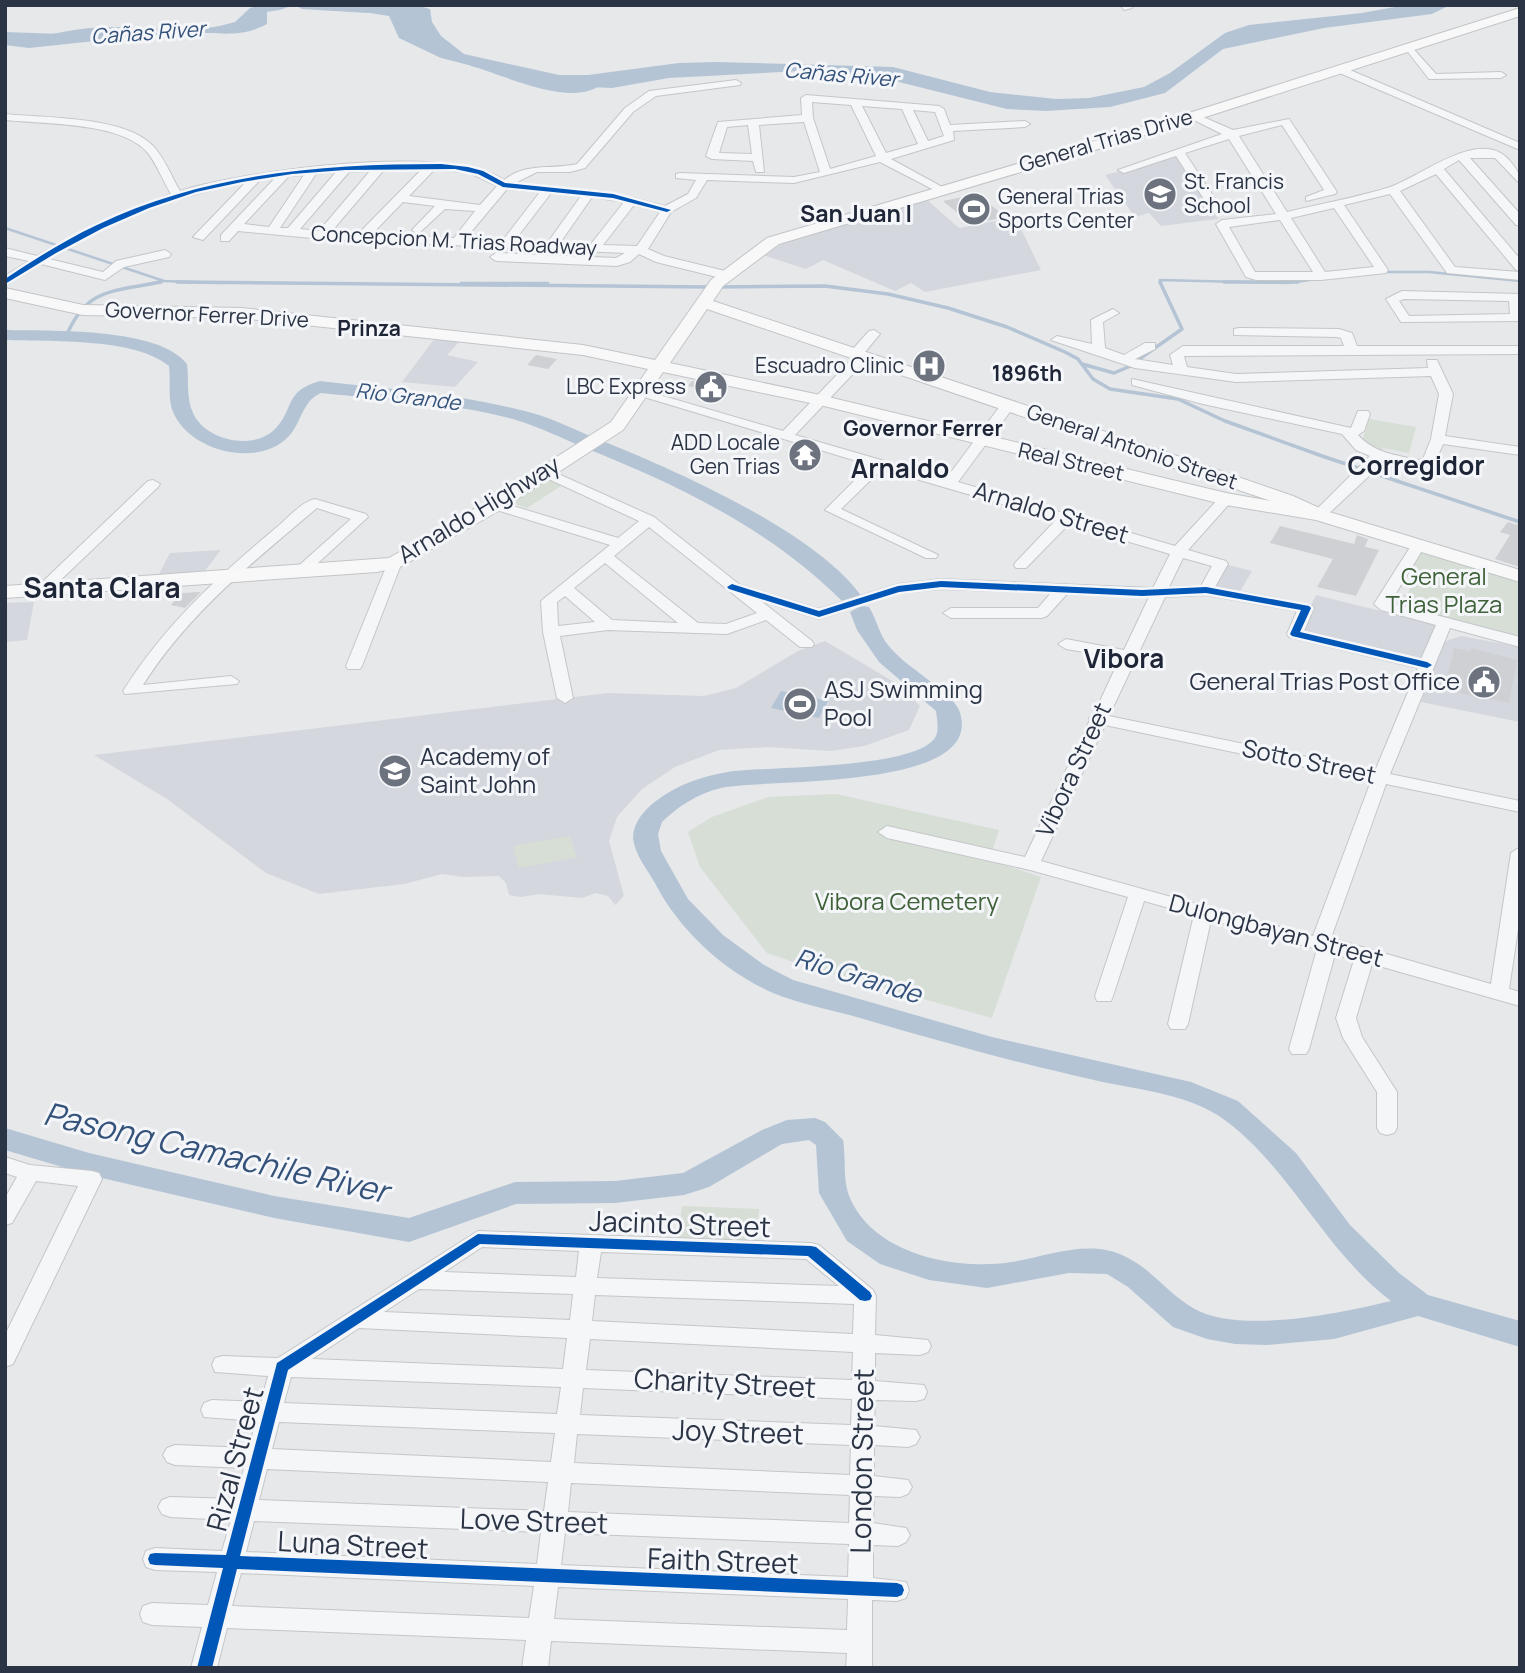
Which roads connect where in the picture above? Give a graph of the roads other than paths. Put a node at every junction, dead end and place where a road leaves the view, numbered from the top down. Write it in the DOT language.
graph roads {
  1 [pos="1520,12"];
  2 [pos="1409,47"];
  3 [pos="1339,69"];
  4 [pos="1501,75"];
  5 [pos="736,83"];
  6 [pos="855,103"];
  7 [pos="906,106"];
  8 [pos="1194,116"];
  9 [pos="5,117"];
  10 [pos="808,118"];
  11 [pos="753,121"];
  12 [pos="1025,124"];
  13 [pos="946,128"];
  14 [pos="1232,134"];
  15 [pos="1517,142"];
  16 [pos="925,146"];
  17 [pos="1179,152"];
  18 [pos="1462,156"];
  19 [pos="759,158"];
  20 [pos="883,159"];
  21 [pos="431,166"];
  22 [pos="347,167"];
  23 [pos="380,167"];
  24 [pos="1437,168"];
  25 [pos="314,169"];
  26 [pos="1124,170"];
  27 [pos="288,172"];
  28 [pos="826,174"];
  29 [pos="258,176"];
  30 [pos="680,176"];
  31 [pos="704,176"];
  32 [pos="762,180"];
  33 [pos="1520,181"];
  34 [pos="503,185"];
  35 [pos="548,190"];
  36 [pos="940,190"];
  37 [pos="1393,190"];
  38 [pos="176,194"];
  39 [pos="589,194"];
  40 [pos="401,198"];
  41 [pos="630,202"];
  42 [pos="1337,203"];
  43 [pos="484,210"];
  44 [pos="667,211"];
  45 [pos="1282,211"];
  46 [pos="1217,212"];
  47 [pos="1520,222"];
  48 [pos="236,227"];
  49 [pos="418,230"];
  50 [pos="272,231"];
  51 [pos="290,233"];
  52 [pos="322,235"];
  53 [pos="199,237"];
  54 [pos="362,237"];
  55 [pos="225,238"];
  56 [pos="458,241"];
  57 [pos="506,243"];
  58 [pos="552,245"];
  59 [pos="595,247"];
  60 [pos="638,249"];
  61 [pos="5,252"];
  62 [pos="165,254"];
  63 [pos="496,257"];
  64 [pos="38,259"];
  65 [pos="1520,267"];
  66 [pos="1455,275"];
  67 [pos="1321,276"];
  68 [pos="1520,276"];
  69 [pos="5,282"];
  70 [pos="717,285"];
  71 [pos="5,293"];
  72 [pos="1469,297"];
  73 [pos="1517,299"];
  74 [pos="1113,313"];
  75 [pos="1239,332"];
  76 [pos="874,334"];
  77 [pos="1057,341"];
  78 [pos="1150,346"];
  79 [pos="1100,350"];
  80 [pos="1352,350"];
  81 [pos="1520,350"];
  82 [pos="1426,351"];
  83 [pos="860,354"];
  84 [pos="1124,360"];
  85 [pos="661,364"];
  86 [pos="1181,370"];
  87 [pos="1437,372"];
  88 [pos="1138,382"];
  89 [pos="641,394"];
  90 [pos="820,400"];
  91 [pos="1008,405"];
  92 [pos="1363,414"];
  93 [pos="617,426"];
  94 [pos="1352,433"];
  95 [pos="786,436"];
  96 [pos="1438,439"];
  97 [pos="984,441"];
  98 [pos="1520,451"];
  99 [pos="572,454"];
  100 [pos="1378,455"];
  101 [pos="880,463"];
  102 [pos="545,472"];
  103 [pos="950,482"];
  104 [pos="153,484"];
  105 [pos="1226,499"];
  106 [pos="495,505"];
  107 [pos="1319,515"];
  108 [pos="1067,518"];
  109 [pos="649,520"];
  110 [pos="620,543"];
  111 [pos="1419,544"];
  112 [pos="1178,552"];
  113 [pos="931,555"];
  114 [pos="606,556"];
  115 [pos="395,562"];
  116 [pos="1021,565"];
  117 [pos="300,572"];
  118 [pos="229,576"];
  119 [pos="1520,576"];
  120 [pos="732,587"];
  121 [pos="565,588"];
  122 [pos="1063,589"];
  123 [pos="42,590"];
  124 [pos="1206,590"];
  125 [pos="5,592"];
  126 [pos="1158,593"];
  127 [pos="951,613"];
  128 [pos="767,615"];
  129 [pos="1444,623"];
  130 [pos="608,625"];
  131 [pos="694,628"];
  132 [pos="551,632"];
  133 [pos="1520,642"];
  134 [pos="806,644"];
  135 [pos="1066,644"];
  136 [pos="1128,655"];
  137 [pos="1427,665"];
  138 [pos="354,666"];
  139 [pos="231,681"];
  140 [pos="565,698"];
  141 [pos="1097,718"];
  142 [pos="1381,776"];
  143 [pos="1520,807"];
  144 [pos="887,832"];
  145 [pos="1520,853"];
  146 [pos="1031,864"];
  147 [pos="1138,893"];
  148 [pos="1204,910"];
  149 [pos="1324,943"];
  150 [pos="1365,955"];
  151 [pos="1499,994"];
  152 [pos="1104,996"];
  153 [pos="1520,999"];
  154 [pos="1178,1024"];
  155 [pos="1299,1049"];
  156 [pos="1387,1128"];
  157 [pos="5,1166"];
  158 [pos="30,1173"];
  159 [pos="5,1217"];
  160 [pos="478,1239"];
  161 [pos="591,1244"];
  162 [pos="414,1280"];
  163 [pos="586,1287"];
  164 [pos="865,1296"];
  165 [pos="353,1319"];
  166 [pos="581,1330"];
  167 [pos="864,1343"];
  168 [pos="920,1346"];
  169 [pos="5,1358"];
  170 [pos="223,1365"];
  171 [pos="282,1367"];
  172 [pos="575,1377"];
  173 [pos="864,1390"];
  174 [pos="916,1392"];
  175 [pos="212,1410"];
  176 [pos="270,1413"];
  177 [pos="568,1425"];
  178 [pos="863,1437"];
  179 [pos="908,1437"];
  180 [pos="175,1455"];
  181 [pos="258,1459"];
  182 [pos="562,1472"];
  183 [pos="862,1485"];
  184 [pos="900,1487"];
  185 [pos="170,1507"];
  186 [pos="245,1510"];
  187 [pos="555,1522"];
  188 [pos="861,1533"];
  189 [pos="898,1535"];
  190 [pos="155,1559"];
  191 [pos="232,1561"];
  192 [pos="548,1577"];
  193 [pos="860,1589"];
  194 [pos="897,1590"];
  195 [pos="152,1614"];
  196 [pos="217,1617"];
  197 [pos="540,1630"];
  198 [pos="859,1643"];
  199 [pos="204,1668"];
  200 [pos="535,1668"];
  201 [pos="859,1668"];
  1 -- 2 [label="main road, General Trias Drive"];
  2 -- 3 [label="main road, General Trias Drive"];
  2 -- 4 [label="street"];
  3 -- 8 [label="main road, General Trias Drive"];
  3 -- 15 [label="street"];
  5 -- 34 [label="street"];
  6 -- 7 [label="street"];
  6 -- 10 [label="street"];
  6 -- 20 [label="street"];
  7 -- 13 [label="street"];
  7 -- 16 [label="street"];
  8 -- 14 [label="street"];
  8 -- 36 [label="main road, General Trias Drive"];
  9 -- 38 [label="street"];
  10 -- 11 [label="street"];
  10 -- 28 [label="street"];
  11 -- 19 [label="street"];
  11 -- 19 [label="street"];
  12 -- 13 [label="street"];
  13 -- 16 [label="street"];
  14 -- 17 [label="street"];
  14 -- 45 [label="street"];
  14 -- 45 [label="street"];
  16 -- 20 [label="street"];
  17 -- 26 [label="street"];
  17 -- 46 [label="street"];
  18 -- 24 [label="street"];
  18 -- 33 [label="street"];
  18 -- 47 [label="street"];
  19 -- 32 [label="street"];
  20 -- 28 [label="street"];
  20 -- 36 [label="street"];
  21 -- 23 [label="street"];
  21 -- 34 [label="street"];
  21 -- 40 [label="street"];
  22 -- 23 [label="street"];
  22 -- 25 [label="street"];
  22 -- 51 [label="street"];
  23 -- 52 [label="street"];
  24 -- 37 [label="street"];
  24 -- 65 [label="street"];
  25 -- 27 [label="street"];
  25 -- 50 [label="street"];
  27 -- 29 [label="street"];
  27 -- 48 [label="street"];
  28 -- 32 [label="street"];
  29 -- 38 [label="street"];
  29 -- 53 [label="street"];
  30 -- 31 [label="street"];
  31 -- 32 [label="street"];
  31 -- 44 [label="street"];
  34 -- 35 [label="street"];
  34 -- 43 [label="street"];
  35 -- 39 [label="street"];
  35 -- 57 [label="street"];
  36 -- 70 [label="main road, General Trias Drive"];
  37 -- 42 [label="street"];
  37 -- 66 [label="street"];
  38 -- 64 [label="street"];
  39 -- 41 [label="street"];
  39 -- 58 [label="street"];
  40 -- 43 [label="street"];
  40 -- 54 [label="street"];
  41 -- 44 [label="street"];
  41 -- 59 [label="street"];
  42 -- 45 [label="street"];
  42 -- 67 [label="street"];
  43 -- 49 [label="street"];
  43 -- 56 [label="street"];
  44 -- 60 [label="street"];
  45 -- 67 [label="street"];
  45 -- 67 [label="street"];
  48 -- 50 [label="street, Concepcion M. Trias Roadway"];
  48 -- 55 [label="street"];
  50 -- 51 [label="street, Concepcion M. Trias Roadway"];
  51 -- 52 [label="street, Concepcion M. Trias Roadway"];
  52 -- 54 [label="street, Concepcion M. Trias Roadway"];
  54 -- 56 [label="street, Concepcion M. Trias Roadway"];
  56 -- 57 [label="street, Concepcion M. Trias Roadway"];
  57 -- 58 [label="street, Concepcion M. Trias Roadway"];
  58 -- 59 [label="street, Concepcion M. Trias Roadway"];
  59 -- 60 [label="street, Concepcion M. Trias Roadway"];
  60 -- 63 [label="street"];
  60 -- 70 [label="street, Concepcion M. Trias Roadway"];
  61 -- 64 [label="street"];
  62 -- 64 [label="street"];
  64 -- 69 [label="street"];
  66 -- 68 [label="street"];
  66 -- 72 [label="street"];
  70 -- 83 [label="main road, General Antonio Street"];
  70 -- 85 [label="main road, General Trias Drive"];
  71 -- 85 [label="main road, Governor Ferrer Drive"];
  72 -- 73 [label="street"];
  72 -- 73 [label="street"];
  74 -- 79 [label="street"];
  75 -- 80 [label="street"];
  76 -- 83 [label="street"];
  77 -- 79 [label="street"];
  78 -- 84 [label="street"];
  79 -- 84 [label="street"];
  80 -- 82 [label="street"];
  80 -- 86 [label="street"];
  81 -- 82 [label="street"];
  82 -- 87 [label="street"];
  83 -- 90 [label="street"];
  83 -- 91 [label="main road, General Antonio Street"];
  84 -- 86 [label="street"];
  85 -- 89 [label="main road, Arnaldo Highway"];
  85 -- 90 [label="main road, Real Street"];
  86 -- 87 [label="street"];
  87 -- 96 [label="street"];
  88 -- 94 [label="street"];
  89 -- 93 [label="main road, Arnaldo Highway"];
  89 -- 95 [label="street, Arnaldo Street"];
  90 -- 95 [label="street"];
  90 -- 97 [label="main road, Real Street"];
  91 -- 97 [label="street"];
  91 -- 107 [label="main road, General Antonio Street"];
  92 -- 94 [label="street"];
  93 -- 99 [label="main road, Arnaldo Highway"];
  94 -- 100 [label="street"];
  95 -- 101 [label="street, Arnaldo Street"];
  96 -- 98 [label="street"];
  96 -- 100 [label="street"];
  97 -- 103 [label="street"];
  97 -- 105 [label="main road, Real Street"];
  99 -- 102 [label="main road, Arnaldo Highway"];
  100 -- 107 [label="street"];
  101 -- 103 [label="street, Arnaldo Street"];
  101 -- 113 [label="street"];
  102 -- 106 [label="main road, Arnaldo Highway"];
  102 -- 109 [label="street"];
  103 -- 108 [label="street, Arnaldo Street"];
  104 -- 123 [label="street"];
  105 -- 107 [label="main road, Real Street"];
  105 -- 112 [label="street, Vibora Street"];
  106 -- 110 [label="street"];
  106 -- 115 [label="main road, Arnaldo Highway"];
  107 -- 111 [label="main road, General Antonio Street"];
  108 -- 112 [label="street, Arnaldo Street"];
  108 -- 116 [label="street"];
  109 -- 110 [label="street"];
  109 -- 120 [label="street"];
  110 -- 114 [label="street"];
  111 -- 119 [label="main road, General Antonio Street"];
  111 -- 129 [label="street"];
  112 -- 124 [label="street, Arnaldo Street"];
  112 -- 126 [label="street, Vibora Street"];
  114 -- 121 [label="street"];
  114 -- 131 [label="street"];
  115 -- 117 [label="main road, Arnaldo Highway"];
  115 -- 138 [label="street"];
  117 -- 118 [label="main road, Arnaldo Highway"];
  117 -- 118 [label="street"];
  118 -- 123 [label="main road, Arnaldo Highway"];
  118 -- 139 [label="street"];
  120 -- 122 [label="street"];
  120 -- 128 [label="street"];
  121 -- 130 [label="street"];
  121 -- 132 [label="street"];
  122 -- 126 [label="street"];
  122 -- 127 [label="street"];
  123 -- 125 [label="main road, Arnaldo Highway"];
  124 -- 126 [label="street"];
  124 -- 137 [label="street"];
  126 -- 136 [label="street, Vibora Street"];
  128 -- 131 [label="street"];
  128 -- 134 [label="street"];
  129 -- 133 [label="street"];
  129 -- 137 [label="street"];
  130 -- 131 [label="street"];
  130 -- 132 [label="street"];
  132 -- 140 [label="street"];
  135 -- 136 [label="street"];
  136 -- 141 [label="street, Vibora Street"];
  137 -- 142 [label="street"];
  141 -- 142 [label="street, Sotto Street"];
  141 -- 146 [label="street, Vibora Street"];
  142 -- 143 [label="street, Sotto Street"];
  142 -- 149 [label="street"];
  144 -- 146 [label="street, Dulongbayan Street"];
  145 -- 151 [label="street"];
  146 -- 147 [label="street, Dulongbayan Street"];
  147 -- 148 [label="street, Dulongbayan Street"];
  147 -- 152 [label="street"];
  148 -- 149 [label="street, Dulongbayan Street"];
  148 -- 154 [label="street"];
  149 -- 150 [label="street, Dulongbayan Street"];
  149 -- 155 [label="street"];
  150 -- 151 [label="street, Dulongbayan Street"];
  150 -- 156 [label="street"];
  151 -- 153 [label="street, Dulongbayan Street"];
  157 -- 158 [label="street"];
  158 -- 159 [label="street"];
  158 -- 169 [label="street"];
  160 -- 161 [label="street, Jacinto Street"];
  160 -- 162 [label="street, Rizal Street"];
  161 -- 163 [label="street"];
  161 -- 164 [label="street, Jacinto Street"];
  162 -- 163 [label="street"];
  162 -- 165 [label="street, Rizal Street"];
  163 -- 164 [label="street"];
  163 -- 166 [label="street"];
  164 -- 167 [label="street, London Street"];
  165 -- 166 [label="street"];
  165 -- 171 [label="street, Rizal Street"];
  166 -- 167 [label="street"];
  166 -- 172 [label="street"];
  167 -- 168 [label="street"];
  167 -- 173 [label="street, London Street"];
  170 -- 171 [label="street, Charity Street"];
  171 -- 172 [label="street, Charity Street"];
  171 -- 176 [label="street, Rizal Street"];
  172 -- 173 [label="street, Charity Street"];
  172 -- 177 [label="street"];
  173 -- 174 [label="street, Charity Street"];
  173 -- 178 [label="street, London Street"];
  175 -- 176 [label="street, Joy Street"];
  176 -- 177 [label="street, Joy Street"];
  176 -- 181 [label="street, Rizal Street"];
  177 -- 178 [label="street, Joy Street"];
  177 -- 182 [label="street"];
  178 -- 179 [label="street, Joy Street"];
  178 -- 183 [label="street, London Street"];
  180 -- 181 [label="street"];
  181 -- 182 [label="street"];
  181 -- 186 [label="street, Rizal Street"];
  182 -- 183 [label="street"];
  182 -- 187 [label="street"];
  183 -- 184 [label="street"];
  183 -- 188 [label="street, London Street"];
  185 -- 186 [label="street, Love Street"];
  186 -- 187 [label="street, Love Street"];
  186 -- 191 [label="street, Rizal Street"];
  187 -- 188 [label="street, Love Street"];
  187 -- 192 [label="street"];
  188 -- 189 [label="street, Love Street"];
  188 -- 193 [label="street, London Street"];
  190 -- 191 [label="street, Luna Street"];
  191 -- 192 [label="street, Luna Street"];
  191 -- 196 [label="street, Rizal Street"];
  192 -- 193 [label="street, Faith Street"];
  192 -- 197 [label="street"];
  193 -- 194 [label="street, Faith Street"];
  193 -- 198 [label="street, London Street"];
  195 -- 196 [label="street"];
  196 -- 197 [label="street"];
  196 -- 199 [label="street, Rizal Street"];
  197 -- 198 [label="street"];
  197 -- 200 [label="street"];
  198 -- 201 [label="street, London Street"];
}
